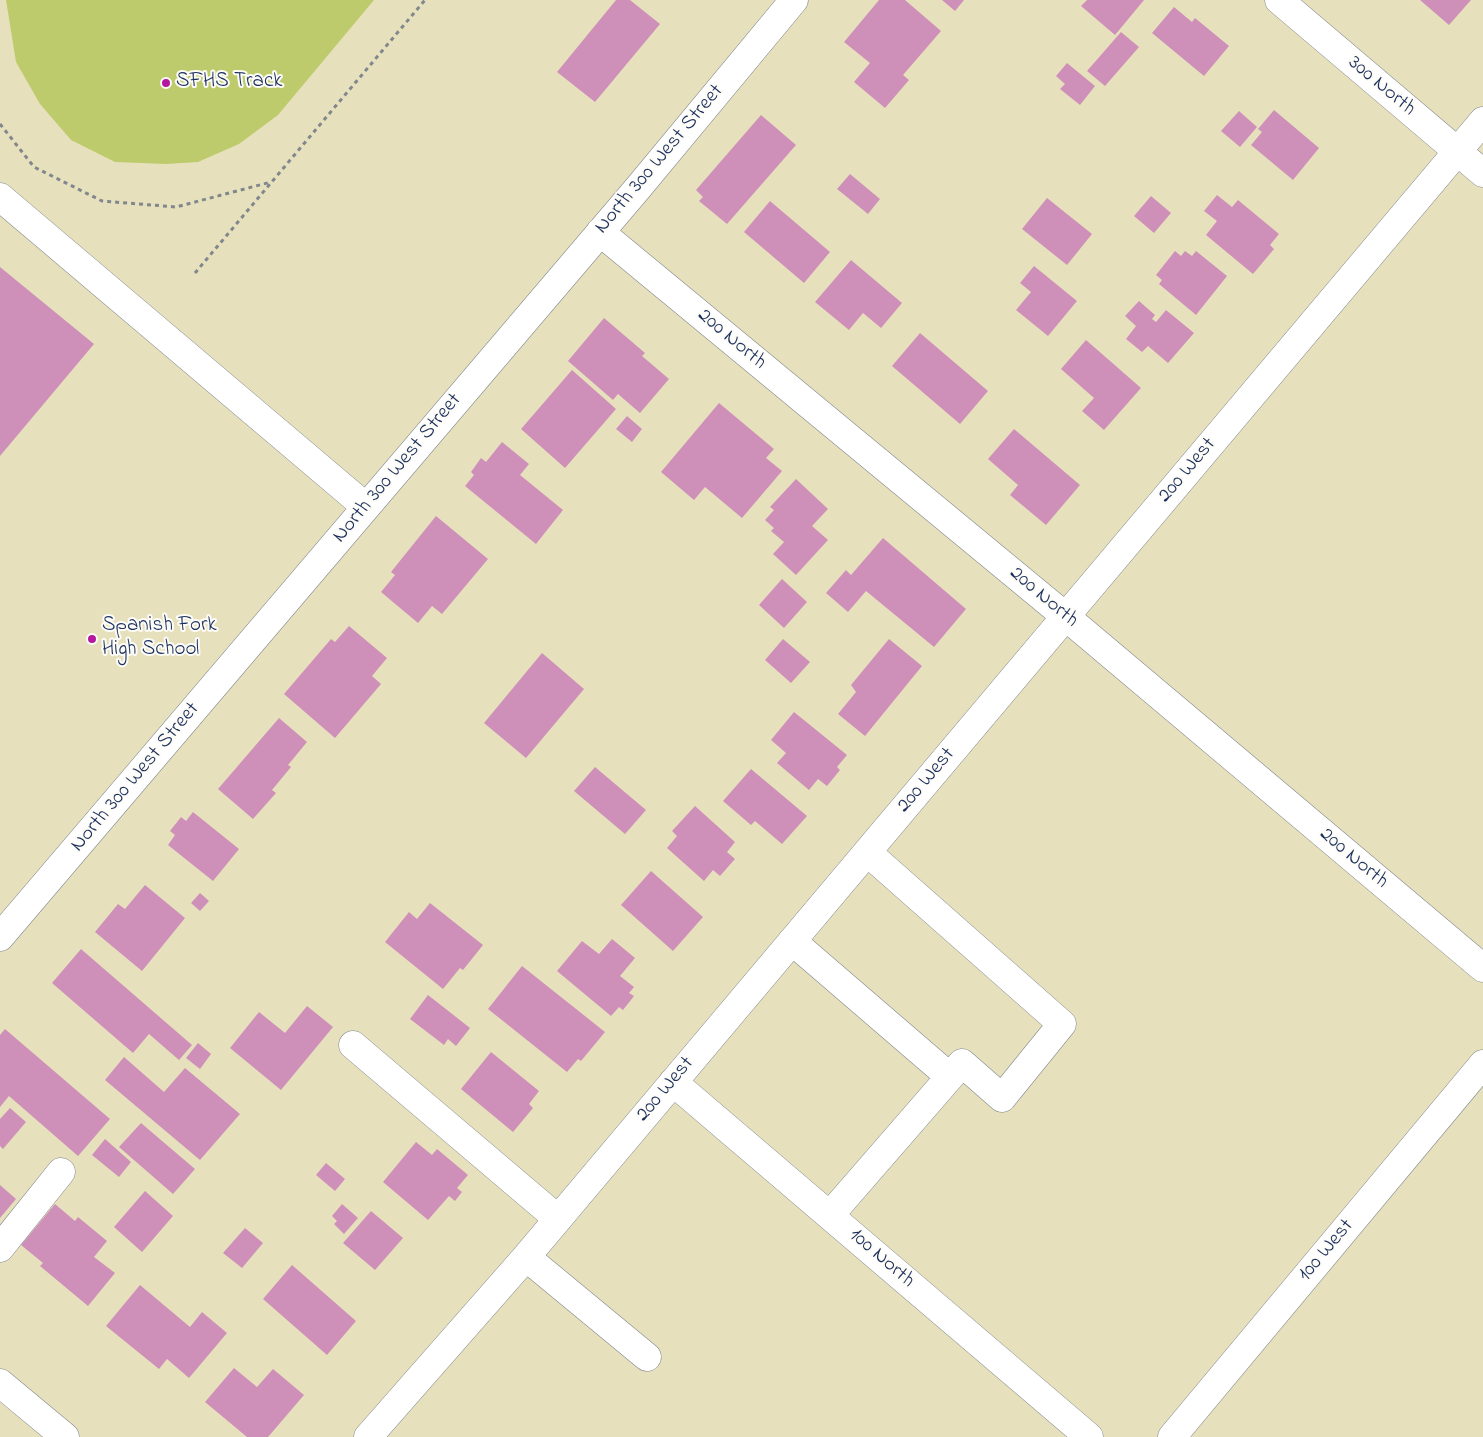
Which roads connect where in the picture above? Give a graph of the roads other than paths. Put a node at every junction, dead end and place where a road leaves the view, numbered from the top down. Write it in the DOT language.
graph roads {
  1 [pos="794,0"];
  2 [pos="1279,0"];
  3 [pos="1483,121"];
  4 [pos="1457,152"];
  5 [pos="1483,173"];
  6 [pos="0,197"];
  7 [pos="600,232"];
  8 [pos="366,508"];
  9 [pos="1065,616"];
  10 [pos="867,852"];
  11 [pos="0,937"];
  12 [pos="792,941"];
  13 [pos="1483,968"];
  14 [pos="353,1044"];
  15 [pos="1483,1064"];
  16 [pos="950,1077"];
  17 [pos="673,1082"];
  18 [pos="61,1172"];
  19 [pos="830,1215"];
  20 [pos="558,1219"];
  21 [pos="0,1248"];
  22 [pos="526,1257"];
  23 [pos="647,1357"];
  24 [pos="0,1383"];
  25 [pos="65,1437"];
  26 [pos="368,1437"];
  27 [pos="1089,1437"];
  28 [pos="1172,1437"];
  1 -- 7 [label="street, North 300 West Street"];
  2 -- 4 [label="street, 300 North"];
  3 -- 4 [label="street, 200 West"];
  4 -- 5 [label="street, 300 North"];
  4 -- 9 [label="street, 200 West"];
  6 -- 8 [label="street"];
  7 -- 8 [label="street, North 300 West Street"];
  7 -- 9 [label="street, 200 North"];
  8 -- 11 [label="street, North 300 West Street"];
  9 -- 10 [label="street, 200 West"];
  9 -- 13 [label="street, 200 North"];
  10 -- 12 [label="street, 200 West"];
  10 -- 16 [label="street"];
  12 -- 16 [label="street"];
  12 -- 17 [label="street, 200 West"];
  14 -- 20 [label="street"];
  15 -- 28 [label="street, 100 West"];
  16 -- 19 [label="street"];
  17 -- 19 [label="street, 100 North"];
  17 -- 20 [label="street, 200 West"];
  18 -- 21 [label="street"];
  19 -- 27 [label="street, 100 North"];
  20 -- 22 [label="street, 200 West"];
  22 -- 23 [label="street"];
  22 -- 26 [label="street, 200 West"];
  24 -- 25 [label="street"];
}
